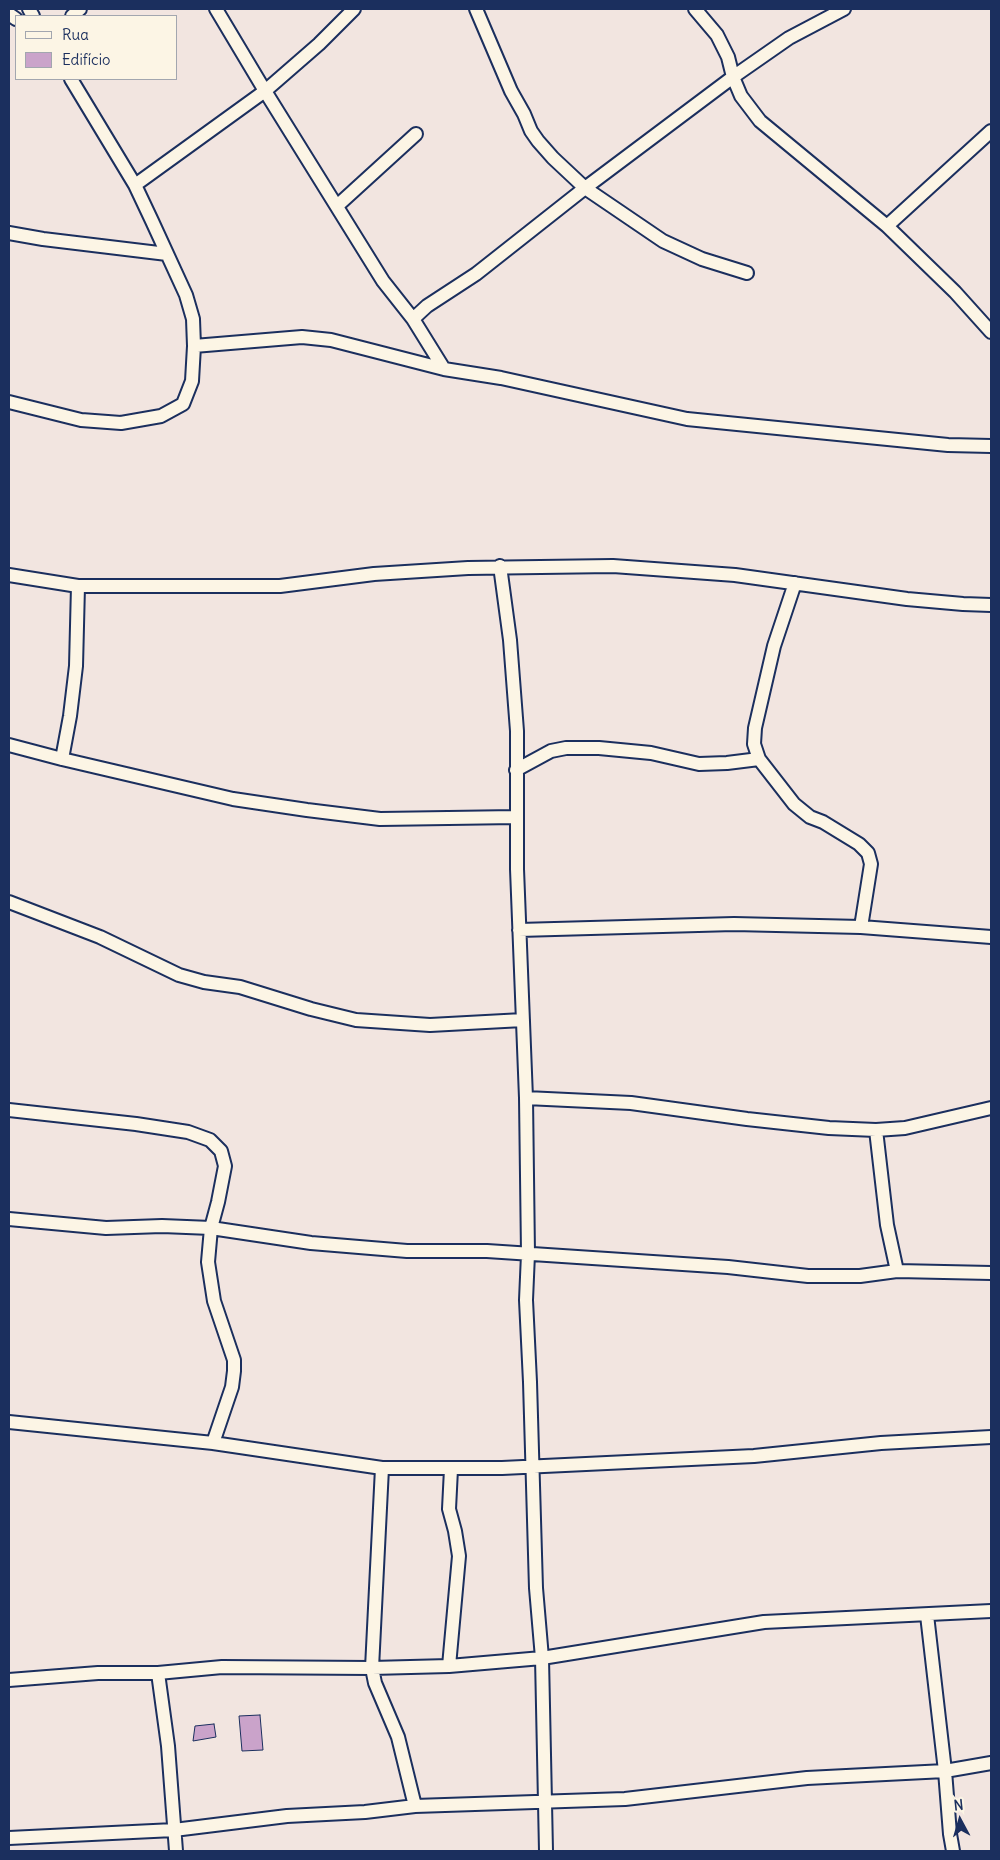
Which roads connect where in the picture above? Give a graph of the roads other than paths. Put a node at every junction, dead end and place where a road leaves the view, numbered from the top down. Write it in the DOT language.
graph roads {
  1 [pos="216,9"];
  2 [pos="354,9"];
  3 [pos="476,9"];
  4 [pos="695,9"];
  5 [pos="844,9"];
  6 [pos="734,77"];
  7 [pos="72,80"];
  8 [pos="264,91"];
  9 [pos="991,131"];
  10 [pos="416,134"];
  11 [pos="136,185"];
  12 [pos="585,188"];
  13 [pos="337,206"];
  14 [pos="887,226"];
  15 [pos="9,233"];
  16 [pos="167,254"];
  17 [pos="748,273"];
  18 [pos="413,319"];
  19 [pos="991,332"];
  20 [pos="194,346"];
  21 [pos="444,369"];
  22 [pos="9,402"];
  23 [pos="991,446"];
  24 [pos="500,566"];
  25 [pos="9,575"];
  26 [pos="795,583"];
  27 [pos="78,586"];
  28 [pos="991,604"];
  29 [pos="9,745"];
  30 [pos="62,759"];
  31 [pos="759,759"];
  32 [pos="516,770"];
  33 [pos="516,817"];
  34 [pos="9,902"];
  35 [pos="861,927"];
  36 [pos="519,930"];
  37 [pos="991,937"];
  38 [pos="522,1020"];
  39 [pos="526,1098"];
  40 [pos="991,1108"];
  41 [pos="9,1110"];
  42 [pos="876,1130"];
  43 [pos="9,1219"];
  44 [pos="211,1228"];
  45 [pos="528,1254"];
  46 [pos="898,1271"];
  47 [pos="991,1272"];
  48 [pos="9,1422"];
  49 [pos="991,1437"];
  50 [pos="213,1443"];
  51 [pos="533,1466"];
  52 [pos="382,1468"];
  53 [pos="451,1469"];
  54 [pos="991,1611"];
  55 [pos="927,1615"];
  56 [pos="542,1658"];
  57 [pos="449,1666"];
  58 [pos="372,1668"];
  59 [pos="158,1674"];
  60 [pos="9,1680"];
  61 [pos="991,1763"];
  62 [pos="945,1771"];
  63 [pos="545,1802"];
  64 [pos="414,1806"];
  65 [pos="174,1830"];
  66 [pos="9,1838"];
  67 [pos="176,1851"];
  68 [pos="546,1851"];
  69 [pos="953,1851"];
  1 -- 8 [label="street"];
  2 -- 8 [label="street"];
  3 -- 12 [label="street"];
  4 -- 6 [label="street"];
  5 -- 6 [label="street"];
  6 -- 12 [label="street"];
  6 -- 14 [label="street"];
  7 -- 11 [label="street"];
  8 -- 11 [label="street"];
  8 -- 13 [label="street"];
  9 -- 14 [label="street"];
  10 -- 13 [label="street"];
  11 -- 16 [label="street"];
  12 -- 17 [label="street"];
  12 -- 18 [label="street"];
  13 -- 18 [label="street"];
  14 -- 19 [label="street"];
  15 -- 16 [label="street"];
  16 -- 20 [label="street"];
  18 -- 21 [label="street"];
  20 -- 21 [label="street"];
  20 -- 22 [label="street"];
  21 -- 23 [label="street"];
  24 -- 26 [label="street"];
  24 -- 27 [label="street"];
  24 -- 32 [label="street"];
  25 -- 27 [label="street"];
  26 -- 28 [label="street"];
  26 -- 31 [label="street"];
  27 -- 30 [label="street"];
  29 -- 30 [label="street"];
  30 -- 33 [label="street"];
  31 -- 32 [label="street"];
  31 -- 35 [label="street"];
  32 -- 33 [label="street"];
  33 -- 36 [label="street"];
  34 -- 38 [label="street"];
  35 -- 36 [label="street"];
  35 -- 37 [label="street"];
  36 -- 38 [label="street"];
  38 -- 39 [label="street"];
  39 -- 42 [label="street"];
  39 -- 45 [label="street"];
  40 -- 42 [label="street"];
  41 -- 44 [label="street"];
  42 -- 46 [label="street"];
  43 -- 44 [label="street"];
  44 -- 45 [label="street"];
  44 -- 50 [label="street"];
  45 -- 46 [label="street"];
  45 -- 51 [label="street"];
  46 -- 47 [label="street"];
  48 -- 50 [label="street"];
  49 -- 51 [label="street"];
  50 -- 52 [label="street"];
  51 -- 53 [label="street"];
  51 -- 56 [label="street"];
  52 -- 53 [label="street"];
  52 -- 58 [label="street"];
  53 -- 57 [label="street"];
  54 -- 55 [label="street"];
  55 -- 56 [label="street"];
  55 -- 62 [label="street"];
  56 -- 57 [label="street"];
  56 -- 63 [label="street"];
  57 -- 58 [label="street"];
  58 -- 59 [label="street"];
  58 -- 64 [label="street"];
  59 -- 60 [label="street"];
  59 -- 65 [label="street"];
  61 -- 62 [label="street"];
  62 -- 63 [label="street"];
  62 -- 69 [label="street"];
  63 -- 64 [label="street"];
  63 -- 68 [label="street"];
  64 -- 65 [label="street"];
  65 -- 66 [label="street"];
  65 -- 67 [label="street"];
}
